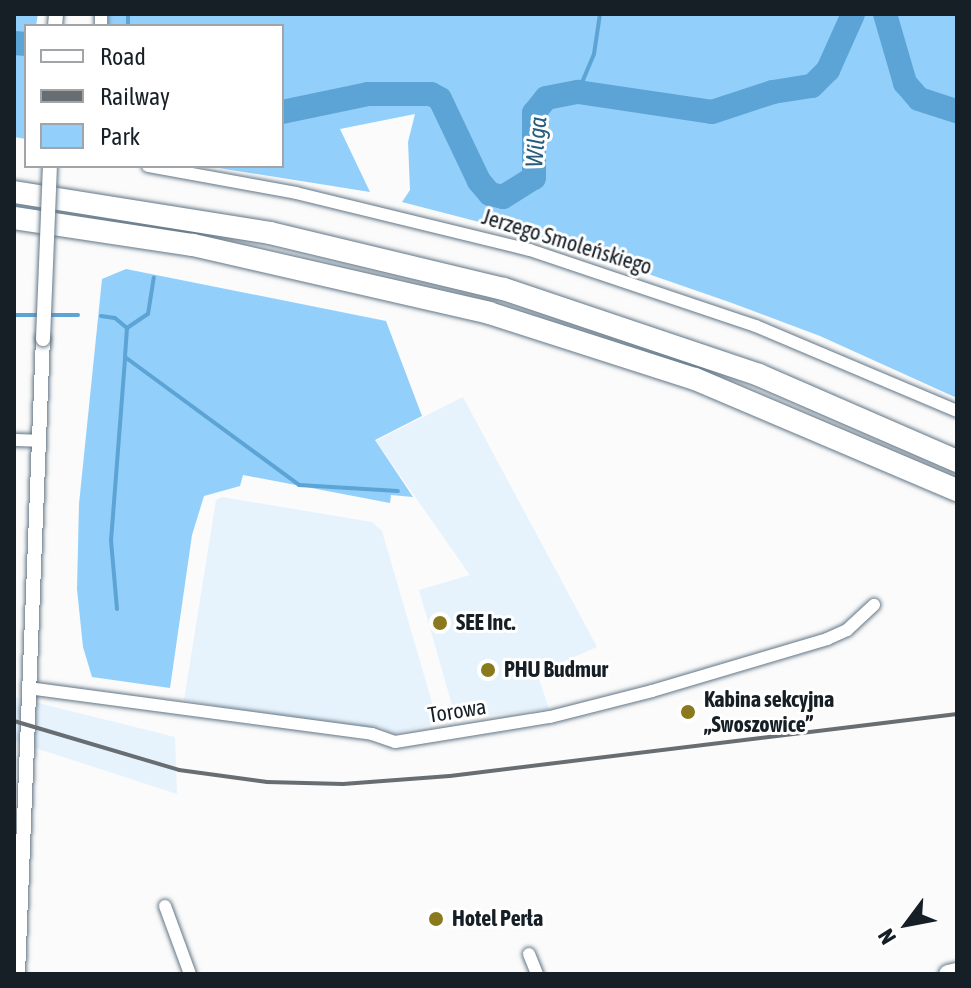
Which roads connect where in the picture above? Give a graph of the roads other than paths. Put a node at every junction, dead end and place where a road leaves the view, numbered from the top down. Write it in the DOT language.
graph roads {
  1 [pos="50,168"];
  2 [pos="158,168"];
  3 [pos="14,192"];
  4 [pos="14,218"];
  5 [pos="957,411"];
  6 [pos="14,440"];
  7 [pos="39,441"];
  8 [pos="957,461"];
  9 [pos="957,490"];
  10 [pos="874,605"];
  11 [pos="28,688"];
  12 [pos="19,838"];
  13 [pos="16,898"];
  14 [pos="165,906"];
  15 [pos="529,954"];
  16 [pos="957,972"];
  17 [pos="18,974"];
  18 [pos="190,974"];
  19 [pos="537,974"];
  20 [pos="948,974"];
  1 -- 7 [label="street, bridge"];
  2 -- 5 [label="street, Jerzego Smoleńskiego"];
  3 -- 8 [label="highway"];
  4 -- 9 [label="highway"];
  6 -- 7 [label="street"];
  7 -- 11 [label="street"];
  10 -- 11 [label="street, Torowa"];
  11 -- 12 [label="street"];
  12 -- 13 [label="street"];
  13 -- 17 [label="street"];
  14 -- 18 [label="street"];
  15 -- 19 [label="street"];
  16 -- 20 [label="main road"];
}
